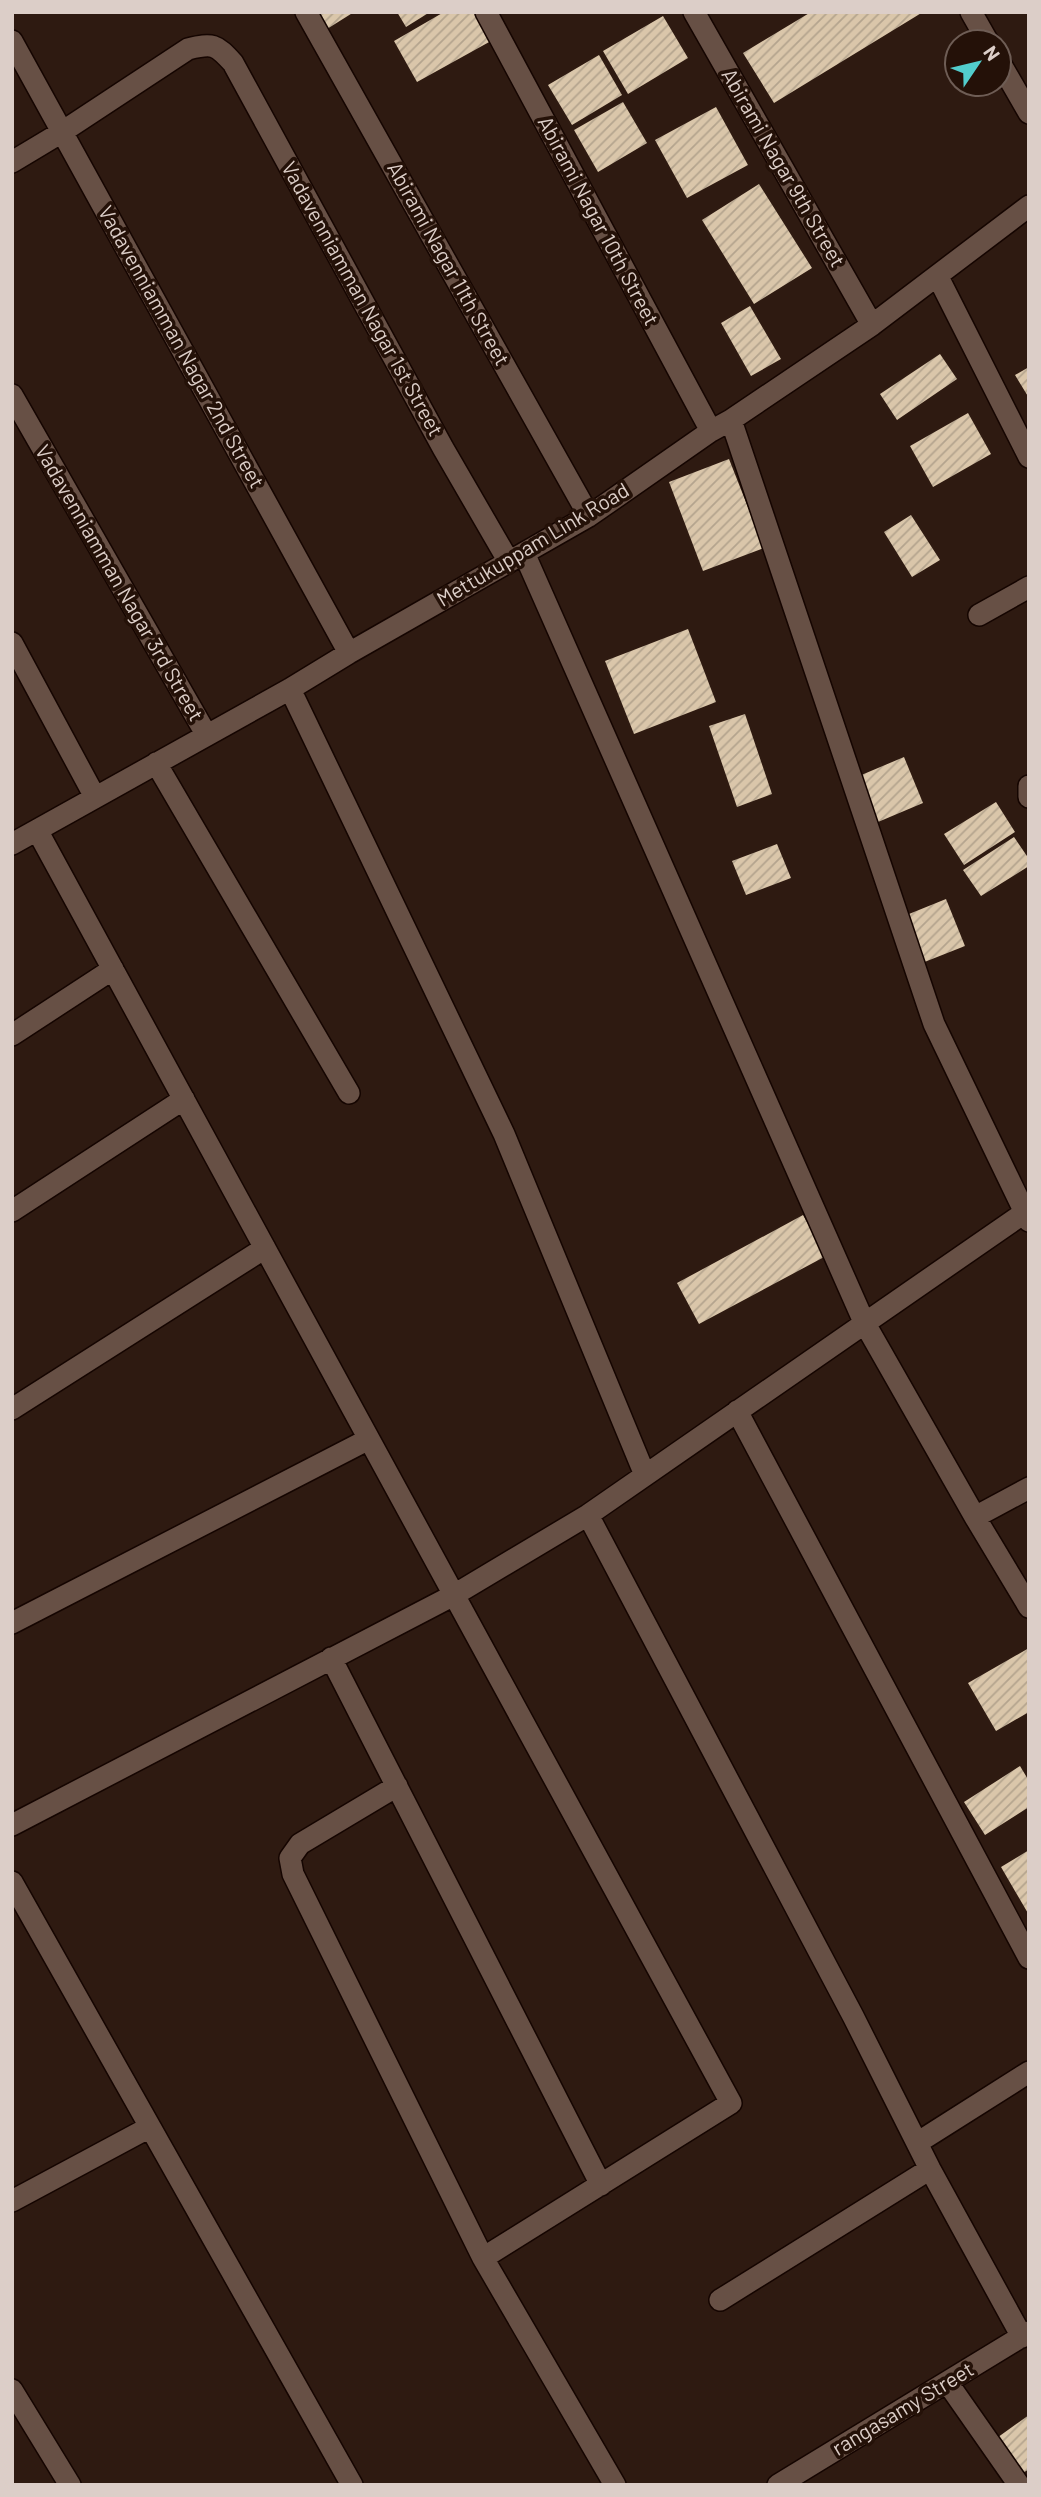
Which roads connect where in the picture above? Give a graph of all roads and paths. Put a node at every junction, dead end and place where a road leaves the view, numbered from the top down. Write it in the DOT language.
graph roads {
  1 [pos="306,12"];
  2 [pos="486,12"];
  3 [pos="694,12"];
  4 [pos="971,12"];
  5 [pos="980,28"];
  6 [pos="12,41"];
  7 [pos="1013,86"];
  8 [pos="1029,114"];
  9 [pos="62,132"];
  10 [pos="12,162"];
  11 [pos="1029,206"];
  12 [pos="938,277"];
  13 [pos="872,325"];
  14 [pos="12,395"];
  15 [pos="731,419"];
  16 [pos="711,431"];
  17 [pos="1029,457"];
  18 [pos="590,516"];
  19 [pos="516,557"];
  20 [pos="1029,587"];
  21 [pos="979,615"];
  22 [pos="12,643"];
  23 [pos="349,653"];
  24 [pos="290,690"];
  25 [pos="206,734"];
  26 [pos="156,763"];
  27 [pos="1029,786"];
  28 [pos="95,797"];
  29 [pos="1029,797"];
  30 [pos="37,830"];
  31 [pos="12,844"];
  32 [pos="113,969"];
  33 [pos="12,1035"];
  34 [pos="349,1093"];
  35 [pos="184,1099"];
  36 [pos="12,1211"];
  37 [pos="1027,1217"];
  38 [pos="265,1248"];
  39 [pos="864,1322"];
  40 [pos="12,1409"];
  41 [pos="737,1411"];
  42 [pos="369,1439"];
  43 [pos="645,1475"];
  44 [pos="1029,1488"];
  45 [pos="587,1515"];
  46 [pos="975,1517"];
  47 [pos="454,1595"];
  48 [pos="1029,1607"];
  49 [pos="12,1623"];
  50 [pos="331,1658"];
  51 [pos="397,1786"];
  52 [pos="12,1825"];
  53 [pos="13,1887"];
  54 [pos="1029,1958"];
  55 [pos="1029,2073"];
  56 [pos="150,2127"];
  57 [pos="917,2143"];
  58 [pos="930,2169"];
  59 [pos="601,2185"];
  60 [pos="12,2201"];
  61 [pos="483,2258"];
  62 [pos="720,2300"];
  63 [pos="1025,2335"];
  64 [pos="947,2382"];
  65 [pos="12,2390"];
  66 [pos="809,2477"];
  67 [pos="70,2485"];
  68 [pos="352,2485"];
  69 [pos="615,2485"];
  70 [pos="778,2485"];
  71 [pos="1019,2485"];
  1 -- 18 [label="street, Abirami Nagar 11th Street"];
  2 -- 16 [label="street, Abirami Nagar 10th Street"];
  3 -- 13 [label="street, Abirami Nagar 9th Street"];
  4 -- 5 [label="street"];
  6 -- 9 [label="street, Vadavenniamman Nagar 2nd Street"];
  7 -- 8 [label="street"];
  9 -- 10 [label="street"];
  9 -- 19 [label="street, Vadavenniamman Nagar 1st Street"];
  9 -- 23 [label="street, Vadavenniamman Nagar 2nd Street"];
  11 -- 12 [label="street, Mettukuppam Link Road"];
  12 -- 13 [label="street, Mettukuppam Link Road"];
  12 -- 17 [label="street"];
  13 -- 15 [label="street, Mettukuppam Link Road"];
  14 -- 25 [label="street, Vadavenniamman Nagar 3rd Street"];
  15 -- 16 [label="street, Mettukuppam Link Road"];
  15 -- 37 [label="street"];
  16 -- 18 [label="street, Mettukuppam Link Road"];
  18 -- 19 [label="street, Mettukuppam Link Road"];
  19 -- 23 [label="street, Mettukuppam Link Road"];
  19 -- 39 [label="street, Vadavenniamman Nagar 1st Street"];
  20 -- 21 [label="street"];
  22 -- 28 [label="street"];
  23 -- 24 [label="street, Mettukuppam Link Road"];
  24 -- 25 [label="street, Mettukuppam Link Road"];
  24 -- 43 [label="street"];
  25 -- 26 [label="street, Mettukuppam Link Road"];
  26 -- 28 [label="street, Mettukuppam Link Road"];
  26 -- 34 [label="street"];
  27 -- 29 [label="street"];
  28 -- 30 [label="street, Mettukuppam Link Road"];
  30 -- 31 [label="street, Mettukuppam Link Road"];
  30 -- 32 [label="street"];
  32 -- 33 [label="street"];
  32 -- 35 [label="street"];
  35 -- 36 [label="street"];
  35 -- 38 [label="street"];
  37 -- 39 [label="street"];
  38 -- 40 [label="street"];
  38 -- 42 [label="street"];
  39 -- 41 [label="street"];
  39 -- 46 [label="street, Vadavenniamman Nagar 1st Street"];
  41 -- 43 [label="street"];
  41 -- 54 [label="street"];
  42 -- 47 [label="street"];
  42 -- 49 [label="street"];
  43 -- 45 [label="street"];
  44 -- 46 [label="street"];
  45 -- 47 [label="street"];
  45 -- 57 [label="street"];
  46 -- 48 [label="street, Vadavenniamman Nagar 1st Street"];
  47 -- 50 [label="street"];
  47 -- 59 [label="street"];
  50 -- 51 [label="street"];
  50 -- 52 [label="street"];
  51 -- 59 [label="street"];
  51 -- 61 [label="street"];
  53 -- 56 [label="street"];
  55 -- 57 [label="street"];
  56 -- 60 [label="street"];
  56 -- 68 [label="street"];
  57 -- 58 [label="street"];
  58 -- 62 [label="street"];
  58 -- 63 [label="street"];
  59 -- 61 [label="street"];
  61 -- 69 [label="street"];
  63 -- 64 [label="street, rangasamy Street"];
  64 -- 66 [label="street, rangasamy Street"];
  64 -- 71 [label="street"];
  65 -- 67 [label="street"];
  66 -- 70 [label="street, rangasamy Street"];
}
